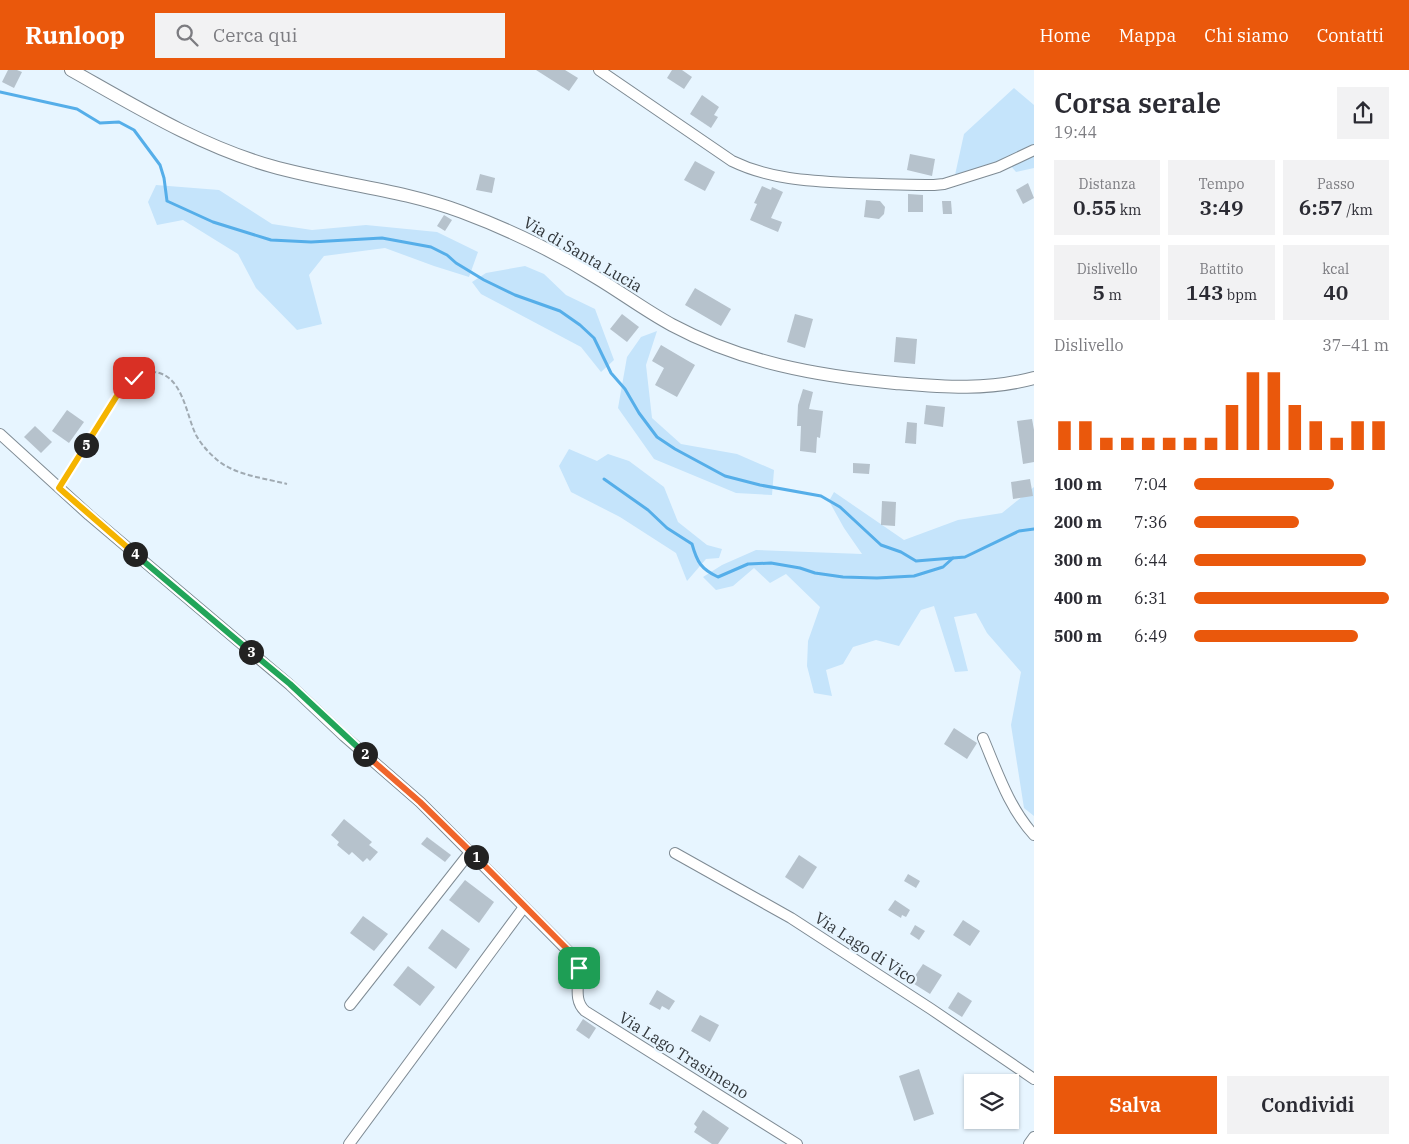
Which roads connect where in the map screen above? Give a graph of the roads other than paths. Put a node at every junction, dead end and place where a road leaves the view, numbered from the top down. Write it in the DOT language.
graph roads {
  1 [pos="71,70"];
  2 [pos="599,70"];
  3 [pos="1034,150"];
  4 [pos="1034,378"];
  5 [pos="0,434"];
  6 [pos="983,738"];
  7 [pos="1034,835"];
  8 [pos="471,851"];
  9 [pos="676,853"];
  10 [pos="524,906"];
  11 [pos="350,1005"];
  12 [pos="1034,1079"];
  13 [pos="1034,1137"];
  14 [pos="349,1144"];
  15 [pos="798,1144"];
  16 [pos="1029,1144"];
  1 -- 4 [label="street, Via di Santa Lucia"];
  2 -- 3 [label="street"];
  5 -- 8 [label="street"];
  6 -- 7 [label="street"];
  8 -- 10 [label="street"];
  8 -- 11 [label="street"];
  9 -- 12 [label="street, Via Lago di Vico"];
  10 -- 14 [label="street"];
  10 -- 15 [label="street, Via Lago Trasimeno"];
  13 -- 16 [label="street"];
}
